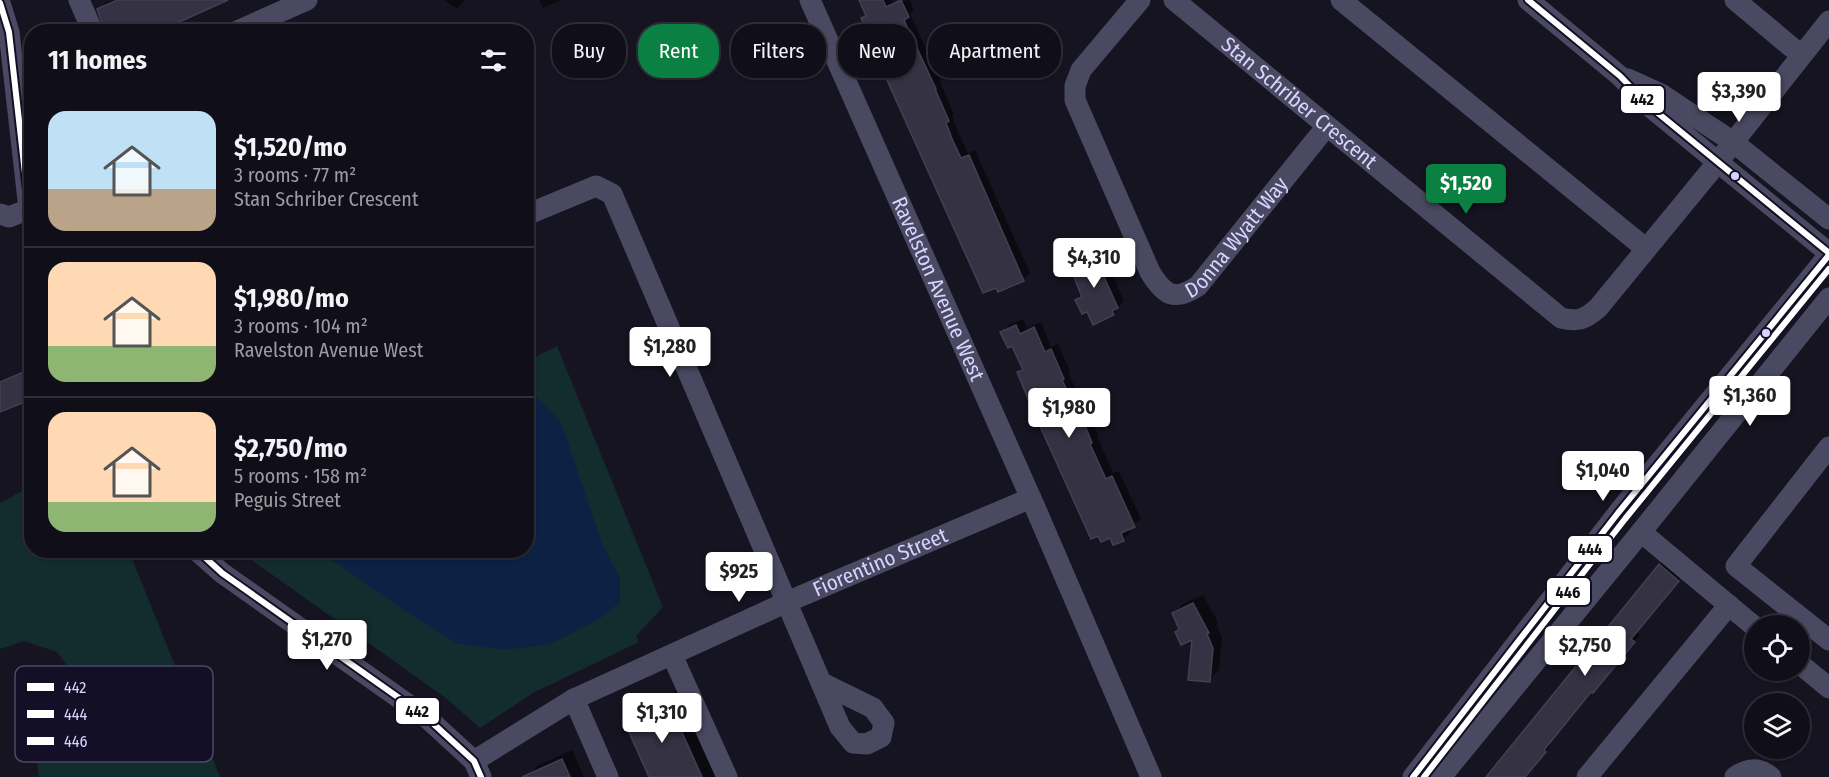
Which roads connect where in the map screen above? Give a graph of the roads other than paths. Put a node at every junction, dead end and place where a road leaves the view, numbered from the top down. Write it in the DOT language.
graph roads {
  1 [pos="79,0"];
  2 [pos="307,0"];
  3 [pos="810,0"];
  4 [pos="1140,0"];
  5 [pos="1174,0"];
  6 [pos="1341,0"];
  7 [pos="1528,0"];
  8 [pos="1735,0"];
  9 [pos="0,3"];
  10 [pos="1829,21"];
  11 [pos="90,24"];
  12 [pos="253,24"];
  13 [pos="4,33"];
  14 [pos="1801,55"];
  15 [pos="1620,76"];
  16 [pos="7,85"];
  17 [pos="24,118"];
  18 [pos="1328,126"];
  19 [pos="1733,142"];
  20 [pos="1717,163"];
  21 [pos="534,212"];
  22 [pos="24,213"];
  23 [pos="0,214"];
  24 [pos="1829,219"];
  25 [pos="1645,248"];
  26 [pos="1829,254"];
  27 [pos="1829,298"];
  28 [pos="1829,447"];
  29 [pos="1031,498"];
  30 [pos="1641,532"];
  31 [pos="205,558"];
  32 [pos="788,602"];
  33 [pos="1729,605"];
  34 [pos="1744,618"];
  35 [pos="1829,640"];
  36 [pos="1515,646"];
  37 [pos="672,655"];
  38 [pos="1534,664"];
  39 [pos="1810,672"];
  40 [pos="822,683"];
  41 [pos="1829,688"];
  42 [pos="574,699"];
  43 [pos="477,769"];
  44 [pos="608,777"];
  45 [pos="727,777"];
  46 [pos="1151,777"];
  47 [pos="1413,777"];
  48 [pos="1441,777"];
  49 [pos="1587,777"];
  50 [pos="1735,777"];
  51 [pos="1771,777"];
  1 -- 11 [label="street"];
  2 -- 12 [label="street"];
  3 -- 29 [label="street, Ravelston Avenue West"];
  4 -- 18 [label="street, Donna Wyatt Way"];
  5 -- 18 [label="street, Stan Schriber Crescent"];
  6 -- 25 [label="street"];
  7 -- 15 [label="street"];
  8 -- 14 [label="street"];
  9 -- 13 [label="street"];
  10 -- 14 [label="street, Stan Schriber Crescent"];
  13 -- 16 [label="street"];
  14 -- 19 [label="street, Stan Schriber Crescent"];
  15 -- 19 [label="street"];
  15 -- 20 [label="street"];
  16 -- 17 [label="street"];
  18 -- 25 [label="street, Stan Schriber Crescent"];
  19 -- 20 [label="street, Stan Schriber Crescent"];
  19 -- 24 [label="street"];
  20 -- 25 [label="street, Stan Schriber Crescent"];
  20 -- 26 [label="street"];
  21 -- 32 [label="street"];
  22 -- 23 [label="street"];
  26 -- 36 [label="street"];
  27 -- 30 [label="street"];
  28 -- 35 [label="street"];
  29 -- 32 [label="street, Fiorentino Street"];
  29 -- 46 [label="street, Ravelston Avenue West"];
  30 -- 33 [label="street"];
  30 -- 38 [label="street"];
  31 -- 43 [label="street"];
  32 -- 37 [label="street, Fiorentino Street"];
  32 -- 40 [label="street"];
  33 -- 34 [label="street"];
  33 -- 49 [label="street"];
  36 -- 38 [label="street"];
  36 -- 47 [label="street"];
  37 -- 42 [label="street, Fiorentino Street"];
  37 -- 45 [label="street"];
  38 -- 48 [label="street"];
  39 -- 41 [label="street"];
  42 -- 43 [label="street, Fiorentino Street"];
  42 -- 44 [label="street"];
  50 -- 51 [label="street"];
}
